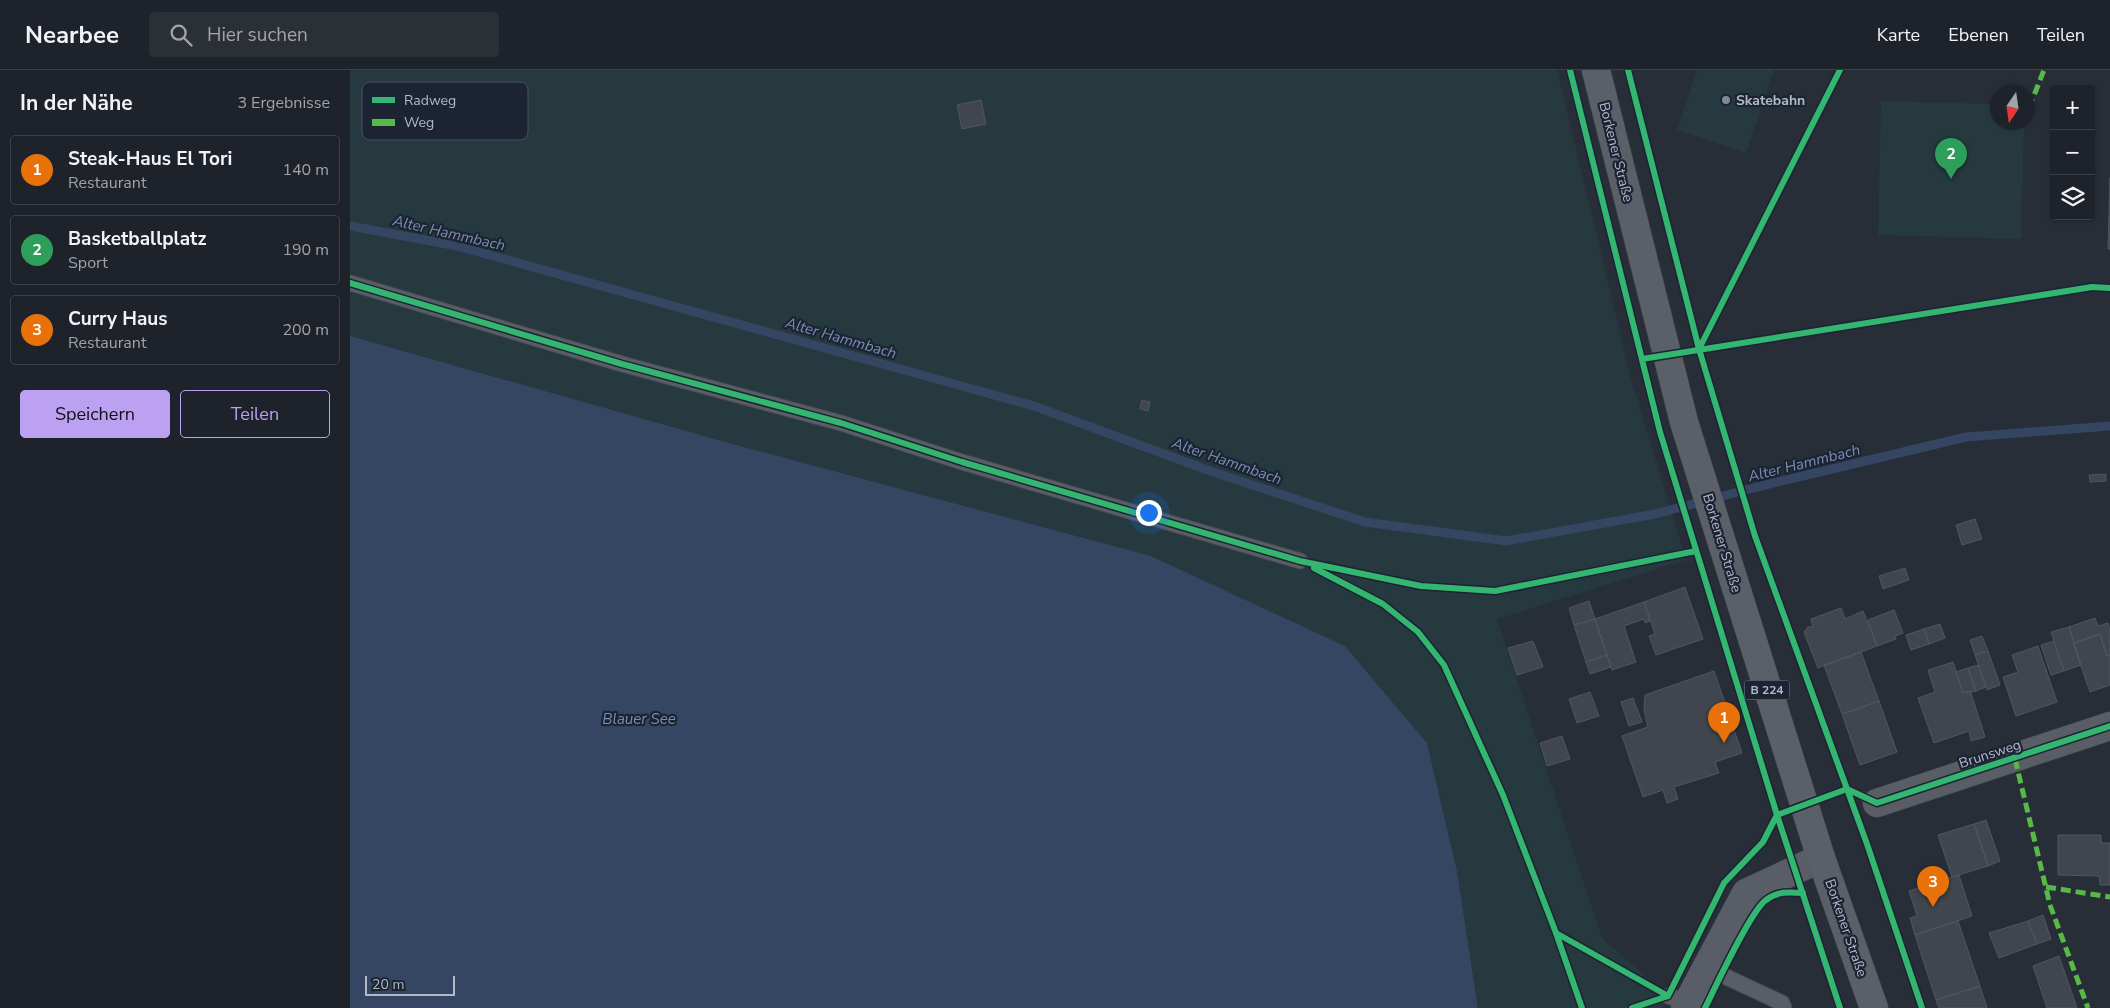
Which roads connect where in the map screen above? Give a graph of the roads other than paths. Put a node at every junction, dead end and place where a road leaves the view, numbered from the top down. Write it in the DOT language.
graph roads {
  1 [pos="1596,70"];
  2 [pos="350,283"];
  3 [pos="1300,561"];
  4 [pos="2110,726"];
  5 [pos="1877,803"];
  6 [pos="1821,858"];
  7 [pos="1707,968"];
  8 [pos="1680,1002"];
  9 [pos="1784,1008"];
  10 [pos="1874,1008"];
  1 -- 6 [label="main road, Borkener Straße / B 224"];
  2 -- 3 [label="lane"];
  4 -- 5 [label="street, Brunsweg"];
  6 -- 7 [label="street"];
  6 -- 10 [label="main road, Borkener Straße / B 224"];
  7 -- 8 [label="street"];
  7 -- 9 [label="lane"];
}
